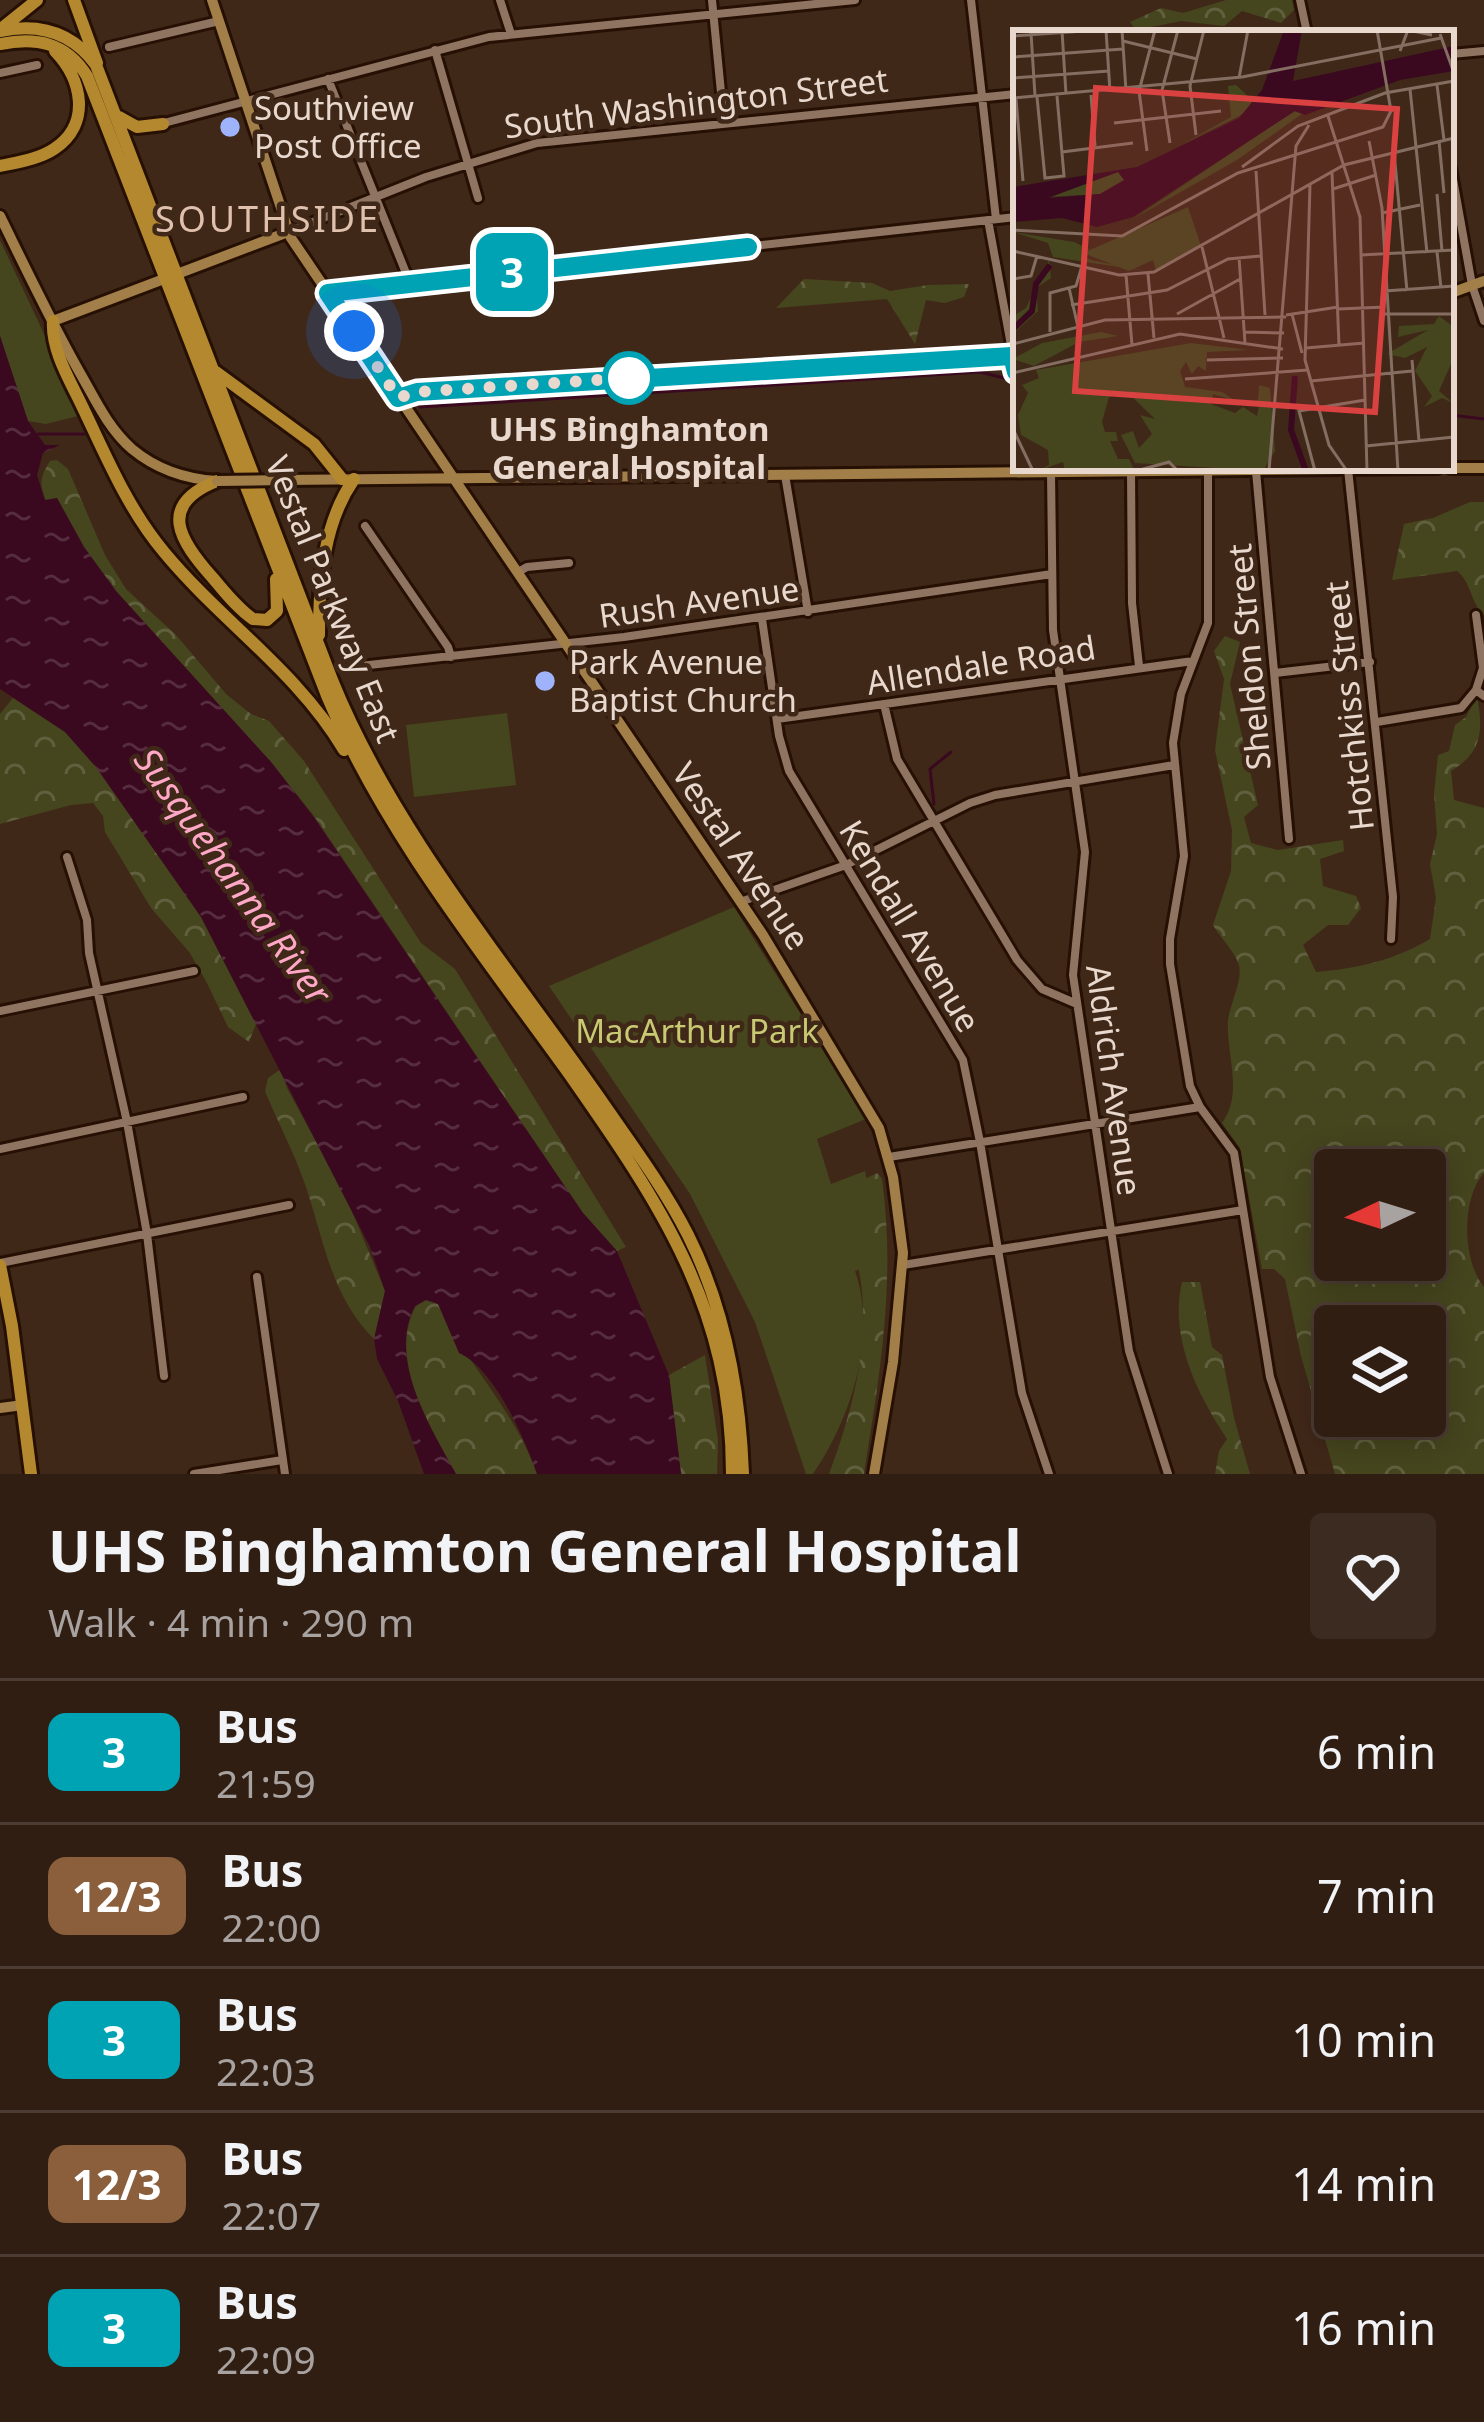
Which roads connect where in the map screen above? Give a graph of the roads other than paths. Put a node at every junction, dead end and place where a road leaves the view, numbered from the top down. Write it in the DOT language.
graph roads {
  1 [pos="37,0"];
  2 [pos="74,0"];
  3 [pos="212,0"];
  4 [pos="500,0"];
  5 [pos="712,0"];
  6 [pos="855,0"];
  7 [pos="971,0"];
  8 [pos="1300,0"];
  9 [pos="714,13"];
  10 [pos="219,21"];
  11 [pos="0,30"];
  12 [pos="1305,30"];
  13 [pos="511,34"];
  14 [pos="45,42"];
  15 [pos="0,44"];
  16 [pos="110,47"];
  17 [pos="435,50"];
  18 [pos="1484,51"];
  19 [pos="1454,54"];
  20 [pos="37,65"];
  21 [pos="98,70"];
  22 [pos="0,74"];
  23 [pos="328,79"];
  24 [pos="1013,94"];
  25 [pos="982,97"];
  26 [pos="244,102"];
  27 [pos="117,116"];
  28 [pos="724,123"];
  29 [pos="163,124"];
  30 [pos="131,153"];
  31 [pos="467,163"];
  32 [pos="1,166"];
  33 [pos="1454,181"];
  34 [pos="376,197"];
  35 [pos="478,198"];
  36 [pos="0,216"];
  37 [pos="1013,218"];
  38 [pos="992,220"];
  39 [pos="288,232"];
  40 [pos="171,276"];
  41 [pos="410,283"];
  42 [pos="1478,283"];
  43 [pos="328,293"];
  44 [pos="53,321"];
  45 [pos="1484,321"];
  46 [pos="1013,350"];
  47 [pos="1013,356"];
  48 [pos="211,366"];
  49 [pos="398,398"];
  50 [pos="1013,470"];
  51 [pos="1044,471"];
  52 [pos="1131,471"];
  53 [pos="1208,471"];
  54 [pos="1256,471"];
  55 [pos="1347,471"];
  56 [pos="785,473"];
  57 [pos="453,476"];
  58 [pos="348,479"];
  59 [pos="217,481"];
  60 [pos="365,526"];
  61 [pos="266,537"];
  62 [pos="568,563"];
  63 [pos="518,572"];
  64 [pos="1052,574"];
  65 [pos="808,612"];
  66 [pos="1476,615"];
  67 [pos="762,619"];
  68 [pos="567,643"];
  69 [pos="451,657"];
  70 [pos="1193,661"];
  71 [pos="1370,662"];
  72 [pos="326,665"];
  73 [pos="1139,666"];
  74 [pos="351,667"];
  75 [pos="1275,673"];
  76 [pos="1059,679"];
  77 [pos="1480,693"];
  78 [pos="884,704"];
  79 [pos="777,719"];
  80 [pos="1376,722"];
  81 [pos="1174,765"];
  82 [pos="1075,780"];
  83 [pos="372,788"];
  84 [pos="934,821"];
  85 [pos="1289,839"];
  86 [pos="67,857"];
  87 [pos="846,865"];
  88 [pos="738,902"];
  89 [pos="1391,939"];
  90 [pos="194,971"];
  91 [pos="98,992"];
  92 [pos="1077,1004"];
  93 [pos="0,1011"];
  94 [pos="243,1097"];
  95 [pos="1200,1107"];
  96 [pos="127,1122"];
  97 [pos="1095,1124"];
  98 [pos="980,1142"];
  99 [pos="0,1148"];
  100 [pos="889,1157"];
  101 [pos="289,1205"];
  102 [pos="1243,1210"];
  103 [pos="1111,1233"];
  104 [pos="147,1234"];
  105 [pos="996,1251"];
  106 [pos="0,1264"];
  107 [pos="903,1265"];
  108 [pos="257,1277"];
  109 [pos="6,1327"];
  110 [pos="164,1376"];
  111 [pos="22,1405"];
  112 [pos="0,1408"];
  113 [pos="282,1460"];
  114 [pos="31,1474"];
  115 [pos="194,1474"];
  116 [pos="285,1474"];
  117 [pos="732,1474"];
  118 [pos="743,1474"];
  119 [pos="874,1474"];
  120 [pos="1049,1474"];
  121 [pos="1168,1474"];
  122 [pos="1301,1474"];
  1 -- 11 [label="main road"];
  2 -- 21 [label="main road"];
  3 -- 10 [label="street, Vestal Avenue"];
  4 -- 13 [label="street"];
  5 -- 9 [label="street"];
  6 -- 9 [label="street"];
  7 -- 25 [label="street"];
  8 -- 12 [label="street"];
  9 -- 13 [label="street"];
  9 -- 28 [label="street"];
  10 -- 16 [label="street"];
  10 -- 26 [label="street, Vestal Avenue"];
  11 -- 21 [label="main road, Vestal Parkway East"];
  13 -- 17 [label="street"];
  14 -- 15 [label="main road"];
  14 -- 32 [label="main road"];
  14 -- 40 [label="main road, Vestal Parkway East"];
  17 -- 23 [label="street"];
  17 -- 31 [label="street"];
  18 -- 19 [label="street"];
  20 -- 22 [label="street"];
  21 -- 27 [label="main road, Vestal Parkway East"];
  23 -- 26 [label="street"];
  23 -- 34 [label="street"];
  24 -- 25 [label="street, South Washington Street"];
  25 -- 28 [label="street, South Washington Street"];
  25 -- 38 [label="street"];
  26 -- 29 [label="street"];
  26 -- 39 [label="street, Vestal Avenue"];
  27 -- 29 [label="main road"];
  27 -- 30 [label="main road, Vestal Parkway East"];
  28 -- 31 [label="street, South Washington Street"];
  29 -- 30 [label="main road"];
  30 -- 40 [label="main road, Vestal Parkway East"];
  31 -- 34 [label="street, South Washington Street"];
  31 -- 35 [label="street"];
  33 -- 42 [label="street"];
  34 -- 39 [label="street, South Washington Street"];
  34 -- 41 [label="street"];
  36 -- 44 [label="street"];
  37 -- 38 [label="street"];
  38 -- 41 [label="street"];
  38 -- 46 [label="street"];
  39 -- 40 [label="street, South Washington Street"];
  39 -- 43 [label="street, Vestal Avenue"];
  40 -- 44 [label="street, South Washington Street"];
  40 -- 48 [label="main road, Vestal Parkway East"];
  40 -- 61 [label="main road, Vestal Parkway East"];
  41 -- 43 [label="street"];
  42 -- 45 [label="street"];
  43 -- 49 [label="street, Vestal Avenue"];
  44 -- 59 [label="street"];
  44 -- 83 [label="main road"];
  47 -- 49 [label="street"];
  48 -- 58 [label="main road"];
  48 -- 72 [label="main road, Vestal Parkway East"];
  49 -- 57 [label="street, Vestal Avenue"];
  50 -- 56 [label="street"];
  51 -- 64 [label="street, Aldrich Avenue"];
  52 -- 53 [label="street"];
  52 -- 73 [label="street"];
  53 -- 70 [label="street"];
  54 -- 75 [label="street, Sheldon Street"];
  55 -- 71 [label="street, Hotchkiss Street"];
  56 -- 57 [label="street"];
  56 -- 65 [label="street"];
  57 -- 58 [label="street"];
  57 -- 63 [label="street, Vestal Avenue"];
  58 -- 59 [label="street, bridge"];
  58 -- 72 [label="main road"];
  59 -- 61 [label="main road"];
  60 -- 69 [label="street"];
  61 -- 83 [label="main road, Vestal Parkway East"];
  62 -- 63 [label="street"];
  63 -- 68 [label="street, Vestal Avenue"];
  64 -- 65 [label="street, Rush Avenue"];
  64 -- 76 [label="street, Aldrich Avenue"];
  65 -- 67 [label="street, Rush Avenue"];
  66 -- 77 [label="street"];
  67 -- 68 [label="street, Rush Avenue"];
  67 -- 79 [label="street, Kendall Avenue"];
  68 -- 69 [label="street, Rush Avenue"];
  68 -- 88 [label="street, Vestal Avenue"];
  69 -- 74 [label="street, Rush Avenue"];
  70 -- 73 [label="street, Allendale Road"];
  70 -- 81 [label="street"];
  71 -- 75 [label="street"];
  71 -- 80 [label="street, Hotchkiss Street"];
  72 -- 118 [label="main road, Vestal Parkway East"];
  73 -- 76 [label="street, Allendale Road"];
  75 -- 85 [label="street, Sheldon Street"];
  76 -- 78 [label="street, Allendale Road"];
  76 -- 82 [label="street, Aldrich Avenue"];
  77 -- 80 [label="street"];
  78 -- 79 [label="street, Allendale Road"];
  78 -- 84 [label="street"];
  79 -- 87 [label="street, Kendall Avenue"];
  80 -- 89 [label="street, Hotchkiss Street"];
  81 -- 82 [label="street"];
  81 -- 95 [label="street"];
  82 -- 84 [label="street"];
  82 -- 92 [label="street, Aldrich Avenue"];
  83 -- 117 [label="main road, Vestal Parkway East"];
  84 -- 87 [label="street"];
  84 -- 92 [label="street"];
  86 -- 91 [label="street"];
  87 -- 88 [label="street"];
  87 -- 98 [label="street, Kendall Avenue"];
  88 -- 100 [label="street, Vestal Avenue"];
  90 -- 91 [label="street"];
  91 -- 93 [label="street"];
  91 -- 96 [label="street"];
  92 -- 97 [label="street, Aldrich Avenue"];
  94 -- 96 [label="street"];
  95 -- 97 [label="street"];
  95 -- 102 [label="street"];
  96 -- 99 [label="street"];
  96 -- 104 [label="street"];
  97 -- 98 [label="street"];
  97 -- 103 [label="street, Aldrich Avenue"];
  98 -- 100 [label="street"];
  98 -- 105 [label="street, Kendall Avenue"];
  100 -- 107 [label="street, Vestal Avenue"];
  101 -- 104 [label="street"];
  102 -- 103 [label="street"];
  102 -- 122 [label="street"];
  103 -- 105 [label="street"];
  103 -- 121 [label="street, Aldrich Avenue"];
  104 -- 106 [label="street"];
  104 -- 110 [label="street"];
  105 -- 107 [label="street"];
  105 -- 120 [label="street, Kendall Avenue"];
  106 -- 109 [label="main road"];
  107 -- 119 [label="street, Vestal Avenue"];
  108 -- 113 [label="street"];
  109 -- 111 [label="main road"];
  111 -- 112 [label="street"];
  111 -- 114 [label="main road"];
  113 -- 115 [label="street"];
  113 -- 116 [label="street"];
}
